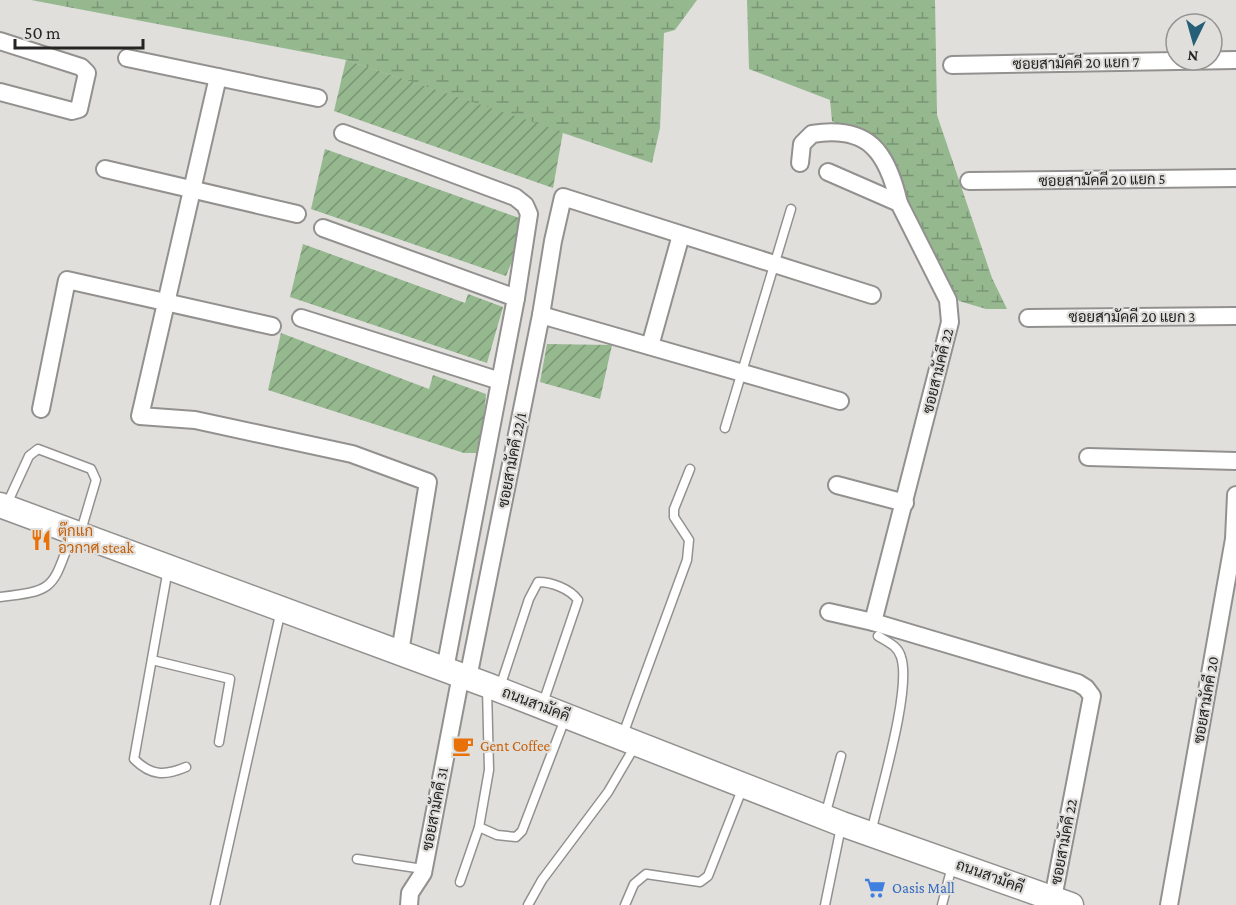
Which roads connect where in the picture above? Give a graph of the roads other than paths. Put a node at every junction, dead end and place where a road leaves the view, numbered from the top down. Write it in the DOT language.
graph roads {
  1 [pos="0,41"];
  2 [pos="127,58"];
  3 [pos="1236,60"];
  4 [pos="952,65"];
  5 [pos="218,77"];
  6 [pos="0,92"];
  7 [pos="318,99"];
  8 [pos="343,132"];
  9 [pos="800,163"];
  10 [pos="105,169"];
  11 [pos="828,171"];
  12 [pos="1236,178"];
  13 [pos="969,181"];
  14 [pos="192,189"];
  15 [pos="899,203"];
  16 [pos="791,209"];
  17 [pos="297,214"];
  18 [pos="323,228"];
  19 [pos="681,235"];
  20 [pos="773,264"];
  21 [pos="872,295"];
  22 [pos="516,298"];
  23 [pos="166,303"];
  24 [pos="541,315"];
  25 [pos="1236,316"];
  26 [pos="301,318"];
  27 [pos="1028,318"];
  28 [pos="272,326"];
  29 [pos="650,346"];
  30 [pos="740,372"];
  31 [pos="500,381"];
  32 [pos="840,401"];
  33 [pos="42,410"];
  34 [pos="725,428"];
  35 [pos="1088,457"];
  36 [pos="1236,461"];
  37 [pos="690,469"];
  38 [pos="837,485"];
  39 [pos="1236,495"];
  40 [pos="905,503"];
  41 [pos="3,506"];
  42 [pos="77,533"];
  43 [pos="168,568"];
  44 [pos="0,597"];
  45 [pos="281,609"];
  46 [pos="829,612"];
  47 [pos="876,629"];
  48 [pos="400,652"];
  49 [pos="152,660"];
  50 [pos="472,679"];
  51 [pos="542,706"];
  52 [pos="567,716"];
  53 [pos="629,740"];
  54 [pos="219,742"];
  55 [pos="841,756"];
  56 [pos="186,767"];
  57 [pos="745,784"];
  58 [pos="834,820"];
  59 [pos="479,827"];
  60 [pos="870,834"];
  61 [pos="357,859"];
  62 [pos="953,863"];
  63 [pos="423,869"];
  64 [pos="460,882"];
  65 [pos="1016,896"];
  66 [pos="1062,902"];
  67 [pos="214,905"];
  68 [pos="409,905"];
  69 [pos="528,905"];
  70 [pos="625,905"];
  71 [pos="825,905"];
  72 [pos="942,905"];
  73 [pos="1169,905"];
  1 -- 6 [label="street"];
  2 -- 5 [label="street"];
  3 -- 4 [label="street, ซอยสามัคคี 20 แยก 7"];
  5 -- 7 [label="street"];
  5 -- 14 [label="street"];
  8 -- 22 [label="street"];
  9 -- 15 [label="street, ซอยสามัคคี 22"];
  10 -- 14 [label="street"];
  11 -- 15 [label="street"];
  12 -- 13 [label="street, ซอยสามัคคี 20 แยก 5"];
  14 -- 17 [label="street"];
  14 -- 23 [label="street"];
  15 -- 40 [label="street, ซอยสามัคคี 22"];
  16 -- 20 [label="lane"];
  18 -- 22 [label="street"];
  19 -- 20 [label="street"];
  19 -- 24 [label="street, ซอยสามัคคี 22/1"];
  19 -- 29 [label="street"];
  20 -- 21 [label="street"];
  20 -- 30 [label="lane"];
  22 -- 31 [label="street"];
  23 -- 28 [label="street"];
  23 -- 33 [label="street"];
  23 -- 48 [label="street"];
  24 -- 29 [label="street"];
  24 -- 50 [label="street, ซอยสามัคคี 22/1"];
  25 -- 27 [label="street, ซอยสามัคคี 20 แยก 3"];
  26 -- 31 [label="street"];
  29 -- 30 [label="street"];
  30 -- 32 [label="street"];
  30 -- 34 [label="lane"];
  31 -- 50 [label="street"];
  35 -- 36 [label="street"];
  37 -- 53 [label="lane"];
  38 -- 40 [label="street"];
  39 -- 73 [label="street, ซอยสามัคคี 20"];
  40 -- 47 [label="street, ซอยสามัคคี 22"];
  41 -- 42 [label="main road, ถนนสามัคคี"];
  41 -- 42 [label="lane"];
  42 -- 43 [label="main road, ถนนสามัคคี"];
  42 -- 44 [label="lane"];
  43 -- 45 [label="main road, ถนนสามัคคี"];
  43 -- 49 [label="lane"];
  45 -- 48 [label="main road, ถนนสามัคคี"];
  45 -- 67 [label="lane"];
  46 -- 47 [label="street, ซอยสามัคคี 22"];
  47 -- 60 [label="lane"];
  47 -- 66 [label="street, ซอยสามัคคี 22"];
  48 -- 50 [label="main road, ถนนสามัคคี"];
  49 -- 54 [label="lane"];
  49 -- 56 [label="lane"];
  50 -- 51 [label="main road, ถนนสามัคคี"];
  50 -- 51 [label="lane"];
  50 -- 59 [label="lane"];
  50 -- 63 [label="street, ซอยสามัคคี 31"];
  51 -- 52 [label="main road, ถนนสามัคคี"];
  52 -- 53 [label="main road, ถนนสามัคคี"];
  52 -- 59 [label="lane"];
  53 -- 57 [label="main road, ถนนสามัคคี"];
  53 -- 69 [label="lane"];
  55 -- 58 [label="lane"];
  57 -- 58 [label="main road, ถนนสามัคคี"];
  57 -- 70 [label="lane"];
  58 -- 60 [label="main road, ถนนสามัคคี"];
  58 -- 71 [label="lane"];
  59 -- 64 [label="lane"];
  60 -- 62 [label="main road, ถนนสามัคคี"];
  61 -- 63 [label="lane"];
  62 -- 65 [label="main road, ถนนสามัคคี"];
  62 -- 72 [label="lane"];
  63 -- 68 [label="street, ซอยสามัคคี 31"];
  65 -- 66 [label="main road, ถนนสามัคคี"];
}
